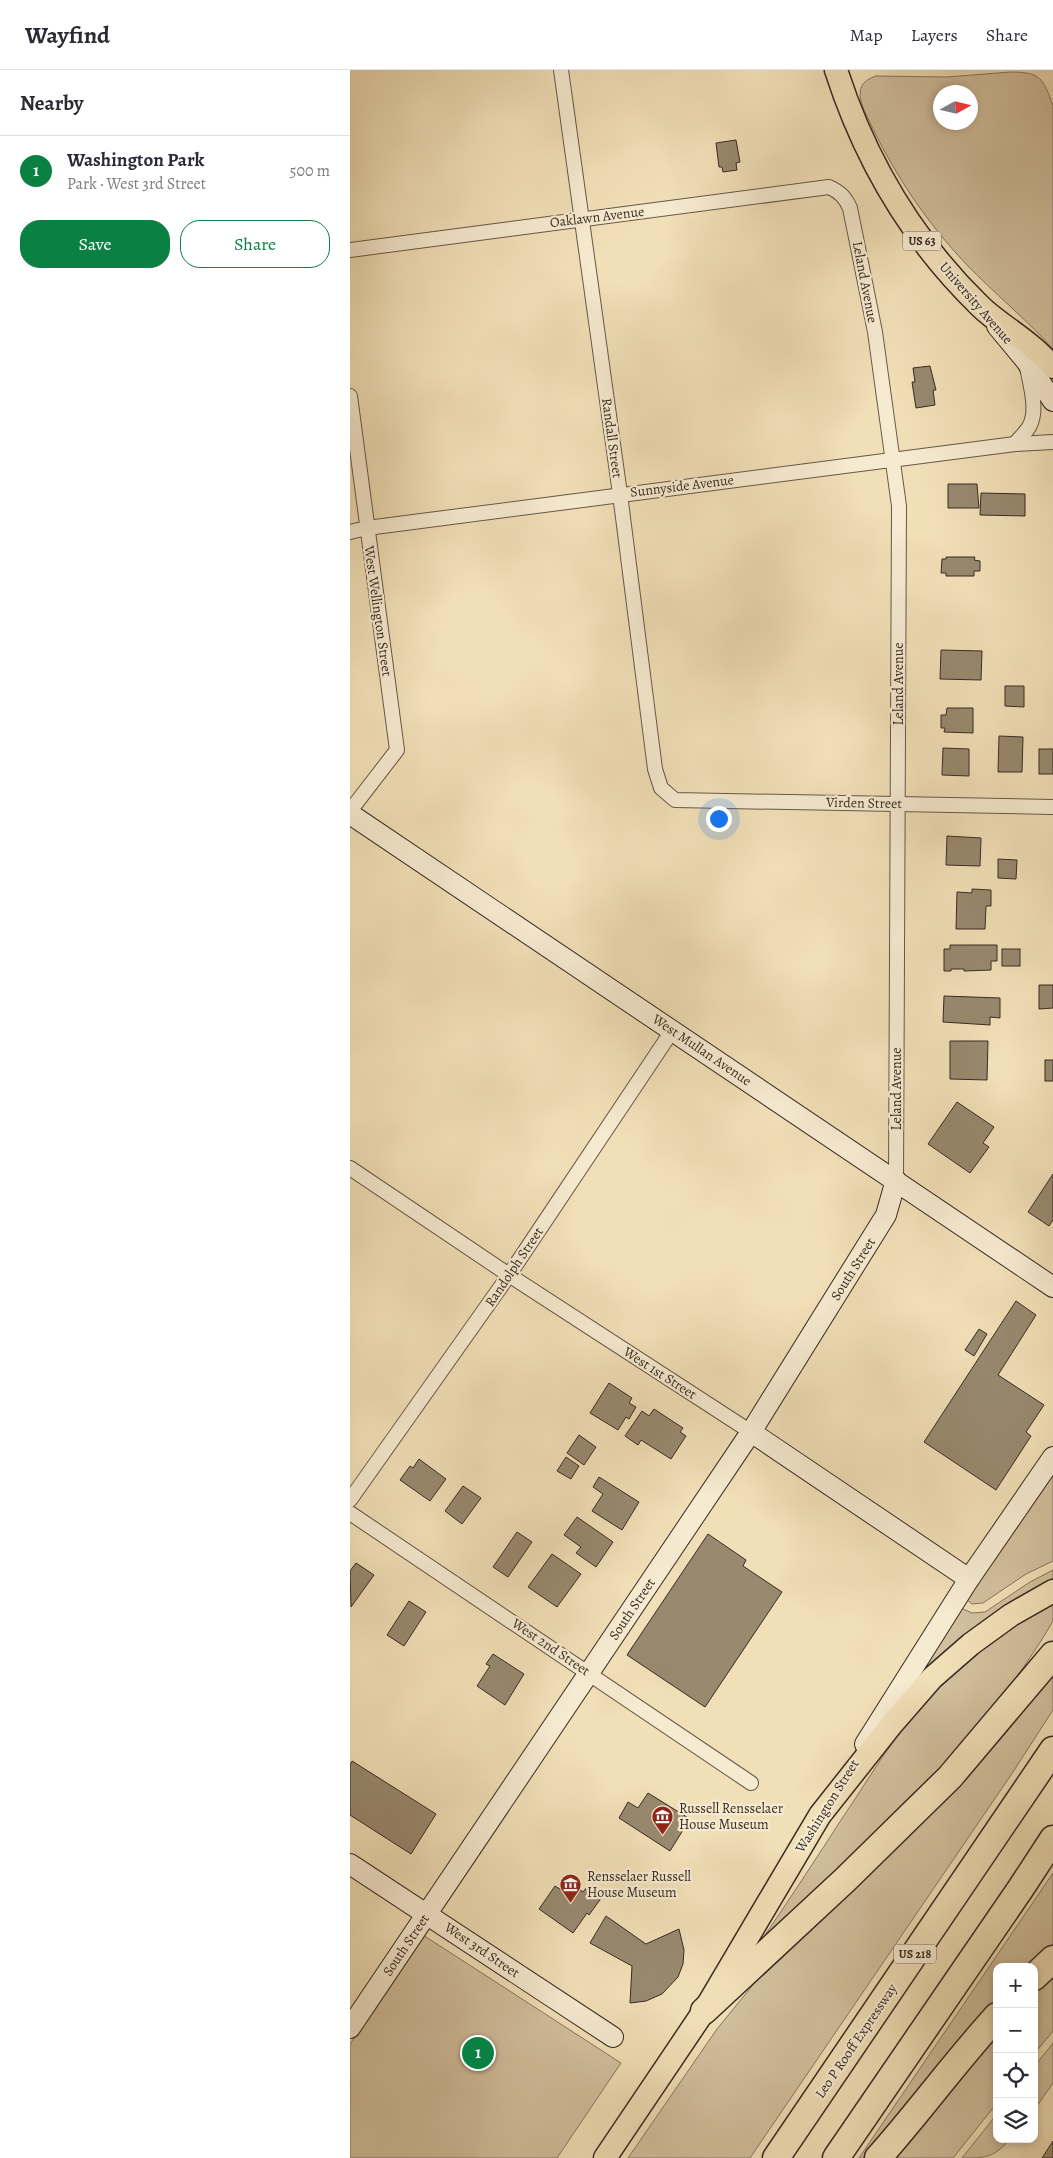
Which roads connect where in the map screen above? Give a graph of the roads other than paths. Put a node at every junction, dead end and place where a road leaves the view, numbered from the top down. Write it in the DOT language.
graph roads {
  1 [pos="561,70"];
  2 [pos="836,70"];
  3 [pos="842,194"];
  4 [pos="582,220"];
  5 [pos="350,250"];
  6 [pos="982,307"];
  7 [pos="1026,361"];
  8 [pos="1053,367"];
  9 [pos="350,396"];
  10 [pos="1053,401"];
  11 [pos="1053,442"];
  12 [pos="1014,444"];
  13 [pos="893,459"];
  14 [pos="620,494"];
  15 [pos="367,528"];
  16 [pos="350,532"];
  17 [pos="675,800"];
  18 [pos="897,804"];
  19 [pos="1053,807"];
  20 [pos="350,813"];
  21 [pos="672,1031"];
  22 [pos="350,1168"];
  23 [pos="896,1180"];
  24 [pos="509,1275"];
  25 [pos="1053,1287"];
  26 [pos="751,1432"];
  27 [pos="1053,1457"];
  28 [pos="350,1500"];
  29 [pos="350,1513"];
  30 [pos="969,1578"];
  31 [pos="1053,1591"];
  32 [pos="1053,1655"];
  33 [pos="589,1672"];
  34 [pos="1053,1750"];
  35 [pos="752,1782"];
  36 [pos="820,1816"];
  37 [pos="1053,1839"];
  38 [pos="350,1864"];
  39 [pos="427,1914"];
  40 [pos="1053,1959"];
  41 [pos="1038,1973"];
  42 [pos="704,2011"];
  43 [pos="993,2020"];
  44 [pos="350,2028"];
  45 [pos="613,2037"];
  46 [pos="605,2158"];
  47 [pos="776,2158"];
  48 [pos="836,2158"];
  49 [pos="878,2158"];
  1 -- 4 [label="street, Randall Street"];
  2 -- 6 [label="main road, University Avenue / US 63"];
  3 -- 4 [label="street, Oaklawn Avenue"];
  3 -- 13 [label="street, Leland Avenue"];
  4 -- 5 [label="street, Oaklawn Avenue"];
  4 -- 14 [label="street, Randall Street"];
  6 -- 7 [label="street, University Avenue"];
  6 -- 8 [label="main road, US 63"];
  7 -- 10 [label="street, University Avenue"];
  7 -- 12 [label="street"];
  9 -- 15 [label="street, West Wellington Street"];
  11 -- 12 [label="street, Sunnyside Avenue"];
  12 -- 13 [label="street, Sunnyside Avenue"];
  13 -- 14 [label="street, Sunnyside Avenue"];
  13 -- 18 [label="street, Leland Avenue"];
  14 -- 15 [label="street, Sunnyside Avenue"];
  14 -- 17 [label="street, Randall Street"];
  15 -- 16 [label="street, Sunnyside Avenue"];
  15 -- 20 [label="street, West Wellington Street"];
  17 -- 18 [label="street, Virden Street"];
  18 -- 19 [label="street, Virden Street"];
  18 -- 23 [label="street, Leland Avenue"];
  20 -- 21 [label="street, West Mullan Avenue"];
  21 -- 23 [label="street, West Mullan Avenue"];
  21 -- 24 [label="street, Randolph Street"];
  22 -- 24 [label="street, West 1st Street"];
  23 -- 25 [label="street, West Mullan Avenue"];
  23 -- 26 [label="street, South Street"];
  24 -- 26 [label="street, West 1st Street"];
  24 -- 28 [label="street, Randolph Street"];
  26 -- 30 [label="street, West 1st Street"];
  26 -- 33 [label="street, South Street"];
  27 -- 30 [label="street, Washington Street"];
  29 -- 33 [label="street, West 2nd Street"];
  30 -- 36 [label="street, Washington Street"];
  31 -- 36 [label="main road"];
  32 -- 42 [label="highway"];
  33 -- 35 [label="street, West 2nd Street"];
  33 -- 39 [label="street, South Street"];
  34 -- 47 [label="highway, Leo P Rooff Expressway / US 218"];
  36 -- 42 [label="main road, Washington Street"];
  37 -- 48 [label="highway"];
  38 -- 39 [label="street, West 3rd Street"];
  39 -- 44 [label="street, South Street"];
  39 -- 45 [label="street, West 3rd Street"];
  40 -- 41 [label="highway"];
  42 -- 46 [label="main road, Washington Street"];
  43 -- 49 [label="highway"];
}
